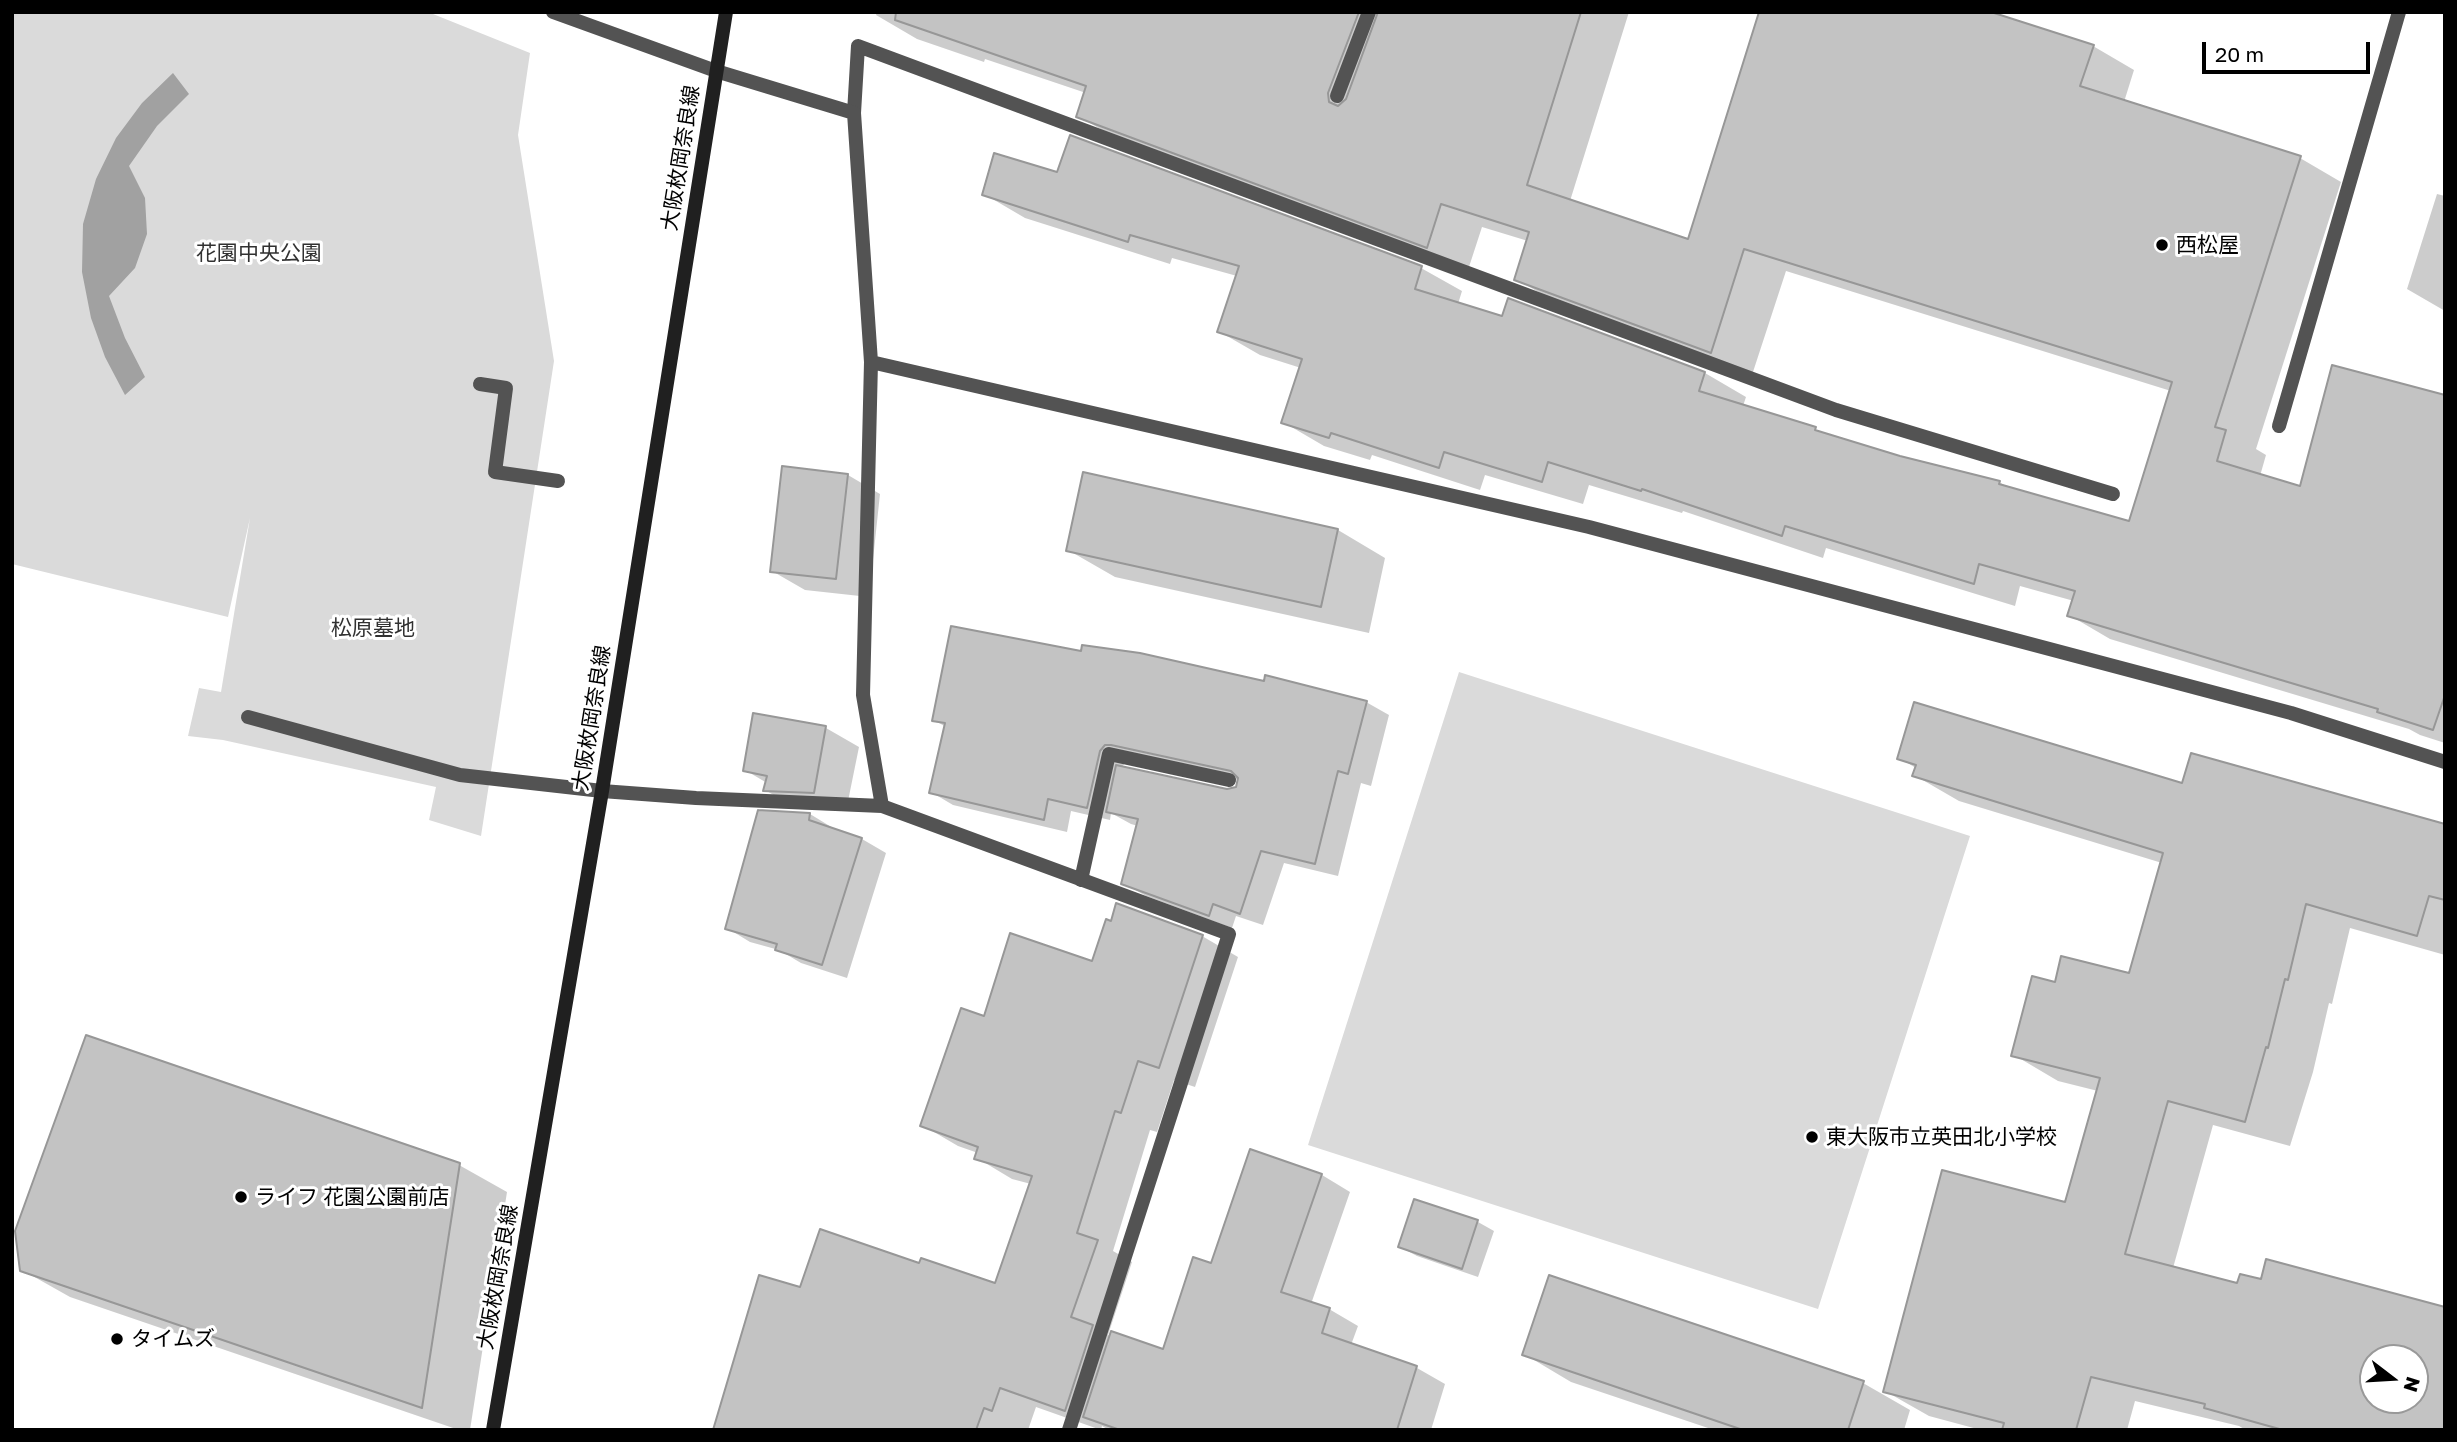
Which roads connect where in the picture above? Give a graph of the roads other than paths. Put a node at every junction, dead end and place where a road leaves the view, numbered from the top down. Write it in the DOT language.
graph roads {
  1 [pos="553,12"];
  2 [pos="726,12"];
  3 [pos="1368,12"];
  4 [pos="2399,12"];
  5 [pos="716,71"];
  6 [pos="1338,96"];
  7 [pos="854,113"];
  8 [pos="871,362"];
  9 [pos="480,384"];
  10 [pos="2279,426"];
  11 [pos="558,481"];
  12 [pos="2113,495"];
  13 [pos="248,717"];
  14 [pos="2445,762"];
  15 [pos="1229,780"];
  16 [pos="602,791"];
  17 [pos="882,806"];
  18 [pos="1081,880"];
  19 [pos="493,1430"];
  20 [pos="1069,1430"];
  1 -- 5 [label="street"];
  2 -- 5 [label="main road, 大阪枚岡奈良線"];
  3 -- 6 [label="street"];
  4 -- 10 [label="street"];
  5 -- 7 [label="street"];
  5 -- 16 [label="main road, 大阪枚岡奈良線"];
  7 -- 8 [label="street"];
  7 -- 12 [label="street"];
  8 -- 14 [label="street"];
  8 -- 17 [label="street"];
  9 -- 11 [label="street"];
  13 -- 16 [label="street"];
  15 -- 18 [label="street"];
  16 -- 17 [label="street"];
  16 -- 19 [label="main road, 大阪枚岡奈良線"];
  17 -- 18 [label="street"];
  18 -- 20 [label="street"];
}
